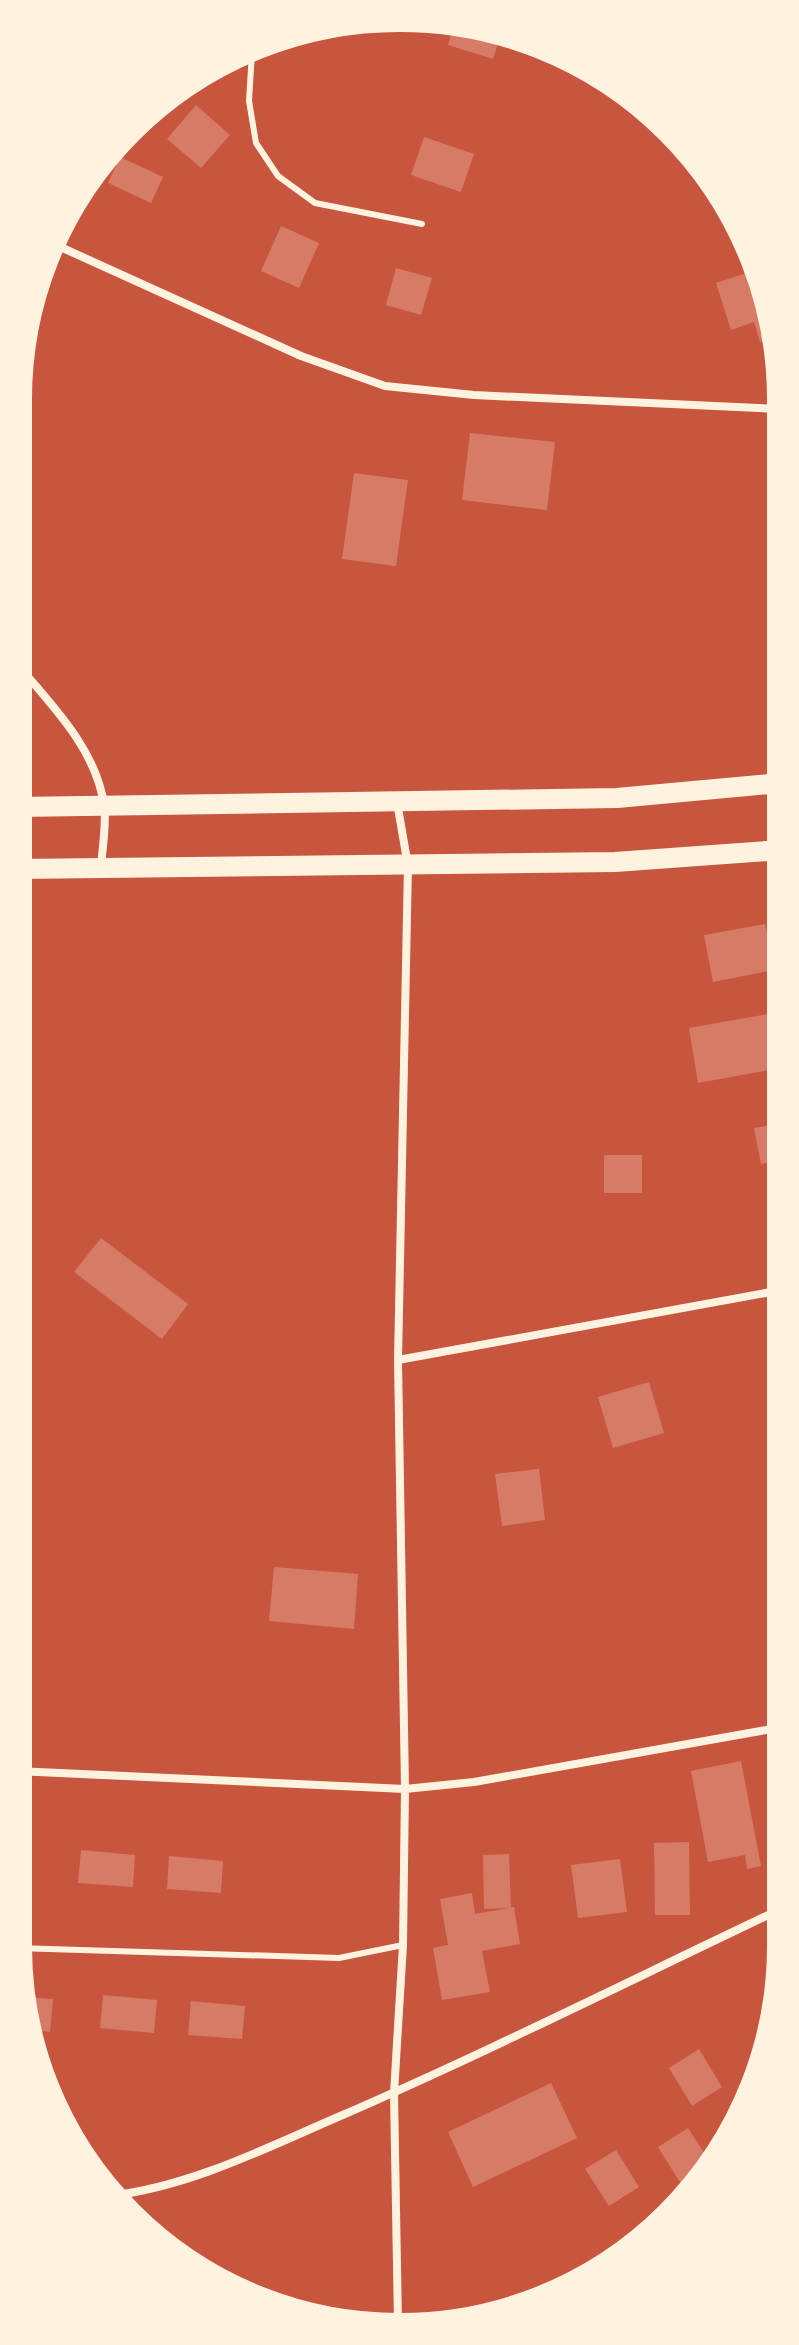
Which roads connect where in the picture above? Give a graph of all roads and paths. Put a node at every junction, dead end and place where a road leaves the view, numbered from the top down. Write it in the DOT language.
graph roads {
  1 [pos="251,61"];
  2 [pos="422,224"];
  3 [pos="63,248"];
  4 [pos="769,408"];
  5 [pos="30,680"];
  6 [pos="769,784"];
  7 [pos="396,802"];
  8 [pos="30,807"];
  9 [pos="105,807"];
  10 [pos="769,851"];
  11 [pos="408,866"];
  12 [pos="30,869"];
  13 [pos="101,869"];
  14 [pos="769,1292"];
  15 [pos="398,1360"];
  16 [pos="769,1729"];
  17 [pos="30,1772"];
  18 [pos="405,1789"];
  19 [pos="769,1915"];
  20 [pos="403,1945"];
  21 [pos="30,1948"];
  22 [pos="394,2093"];
  23 [pos="126,2194"];
  24 [pos="398,2315"];
  1 -- 2 [label="lane"];
  3 -- 4 [label="street"];
  5 -- 9 [label="street"];
  6 -- 7 [label="main road"];
  7 -- 9 [label="main road"];
  7 -- 11 [label="street"];
  8 -- 9 [label="main road"];
  9 -- 13 [label="street"];
  10 -- 11 [label="main road"];
  11 -- 13 [label="main road"];
  11 -- 15 [label="street"];
  12 -- 13 [label="main road"];
  14 -- 15 [label="street"];
  15 -- 18 [label="street"];
  16 -- 18 [label="street"];
  17 -- 18 [label="street"];
  18 -- 20 [label="street"];
  19 -- 22 [label="street"];
  20 -- 21 [label="lane"];
  20 -- 22 [label="street"];
  22 -- 23 [label="street"];
  22 -- 24 [label="street"];
}
